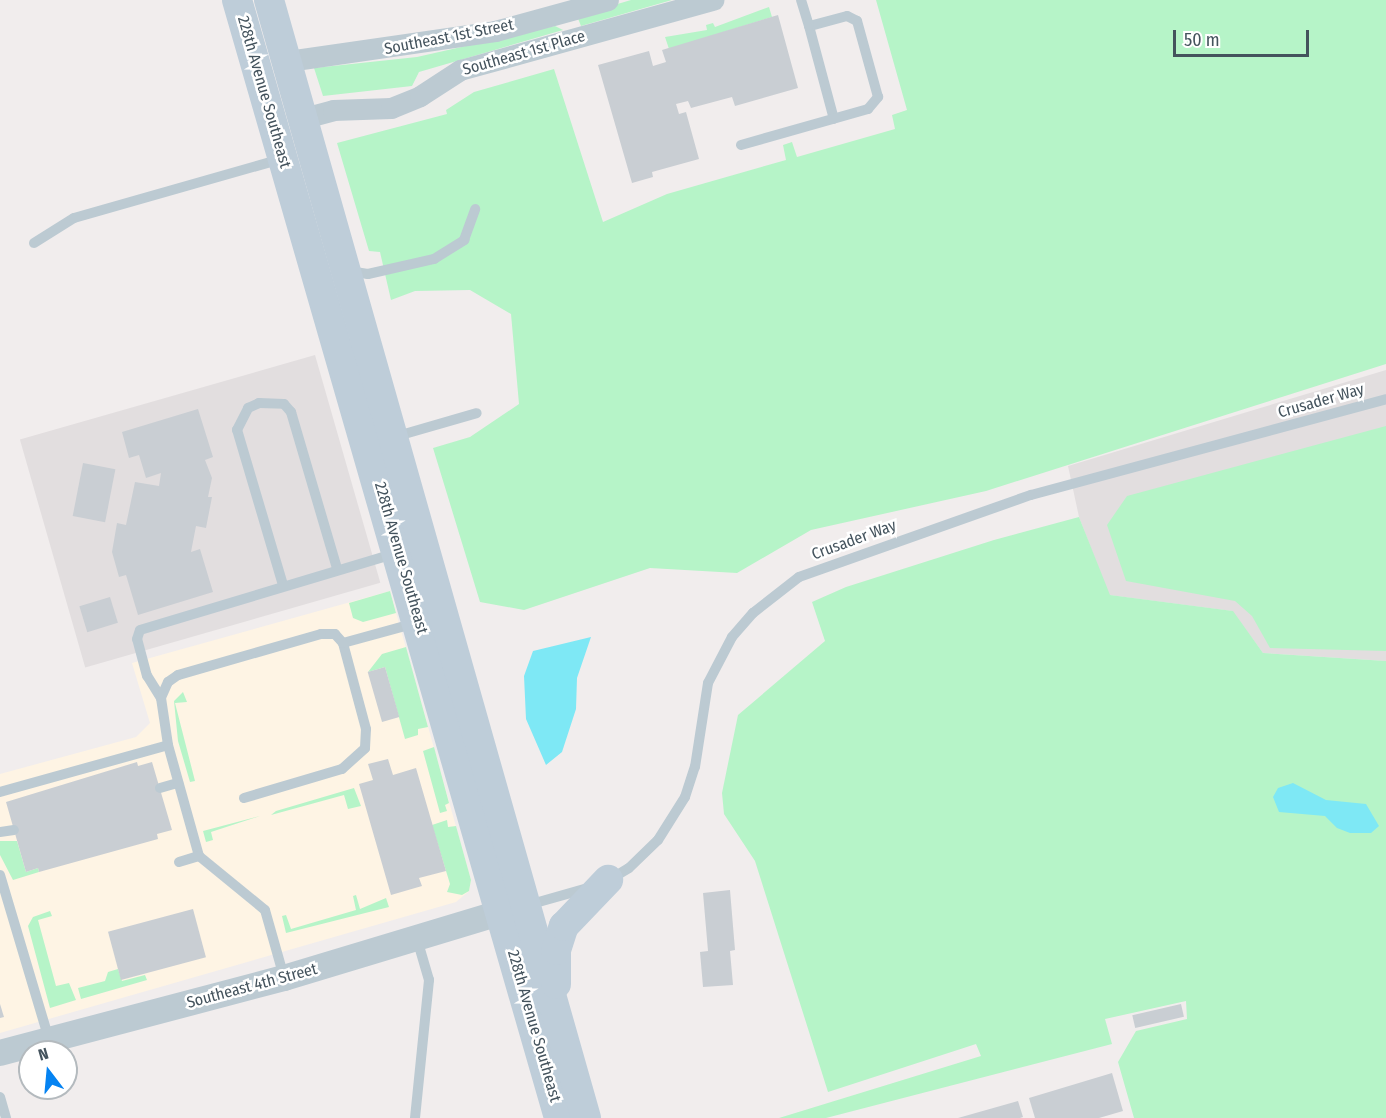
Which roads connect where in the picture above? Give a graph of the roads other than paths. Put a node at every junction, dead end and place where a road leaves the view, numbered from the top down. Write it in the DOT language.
graph roads {
  1 [pos="237,0"];
  2 [pos="269,0"];
  3 [pos="608,0"];
  4 [pos="713,0"];
  5 [pos="801,0"];
  6 [pos="808,27"];
  7 [pos="288,61"];
  8 [pos="304,118"];
  9 [pos="834,119"];
  10 [pos="741,145"];
  11 [pos="284,158"];
  12 [pos="475,209"];
  13 [pos="34,243"];
  14 [pos="333,273"];
  15 [pos="1386,399"];
  16 [pos="477,413"];
  17 [pos="394,437"];
  18 [pos="399,552"];
  19 [pos="337,568"];
  20 [pos="283,585"];
  21 [pos="419,622"];
  22 [pos="343,643"];
  23 [pos="161,698"];
  24 [pos="168,745"];
  25 [pos="178,783"];
  26 [pos="160,788"];
  27 [pos="0,792"];
  28 [pos="244,798"];
  29 [pos="14,830"];
  30 [pos="0,832"];
  31 [pos="199,856"];
  32 [pos="179,862"];
  33 [pos="0,875"];
  34 [pos="608,880"];
  35 [pos="514,909"];
  36 [pos="417,939"];
  37 [pos="284,978"];
  38 [pos="49,1039"];
  39 [pos="567,1052"];
  40 [pos="0,1053"];
  41 [pos="0,1097"];
  42 [pos="6,1118"];
  43 [pos="415,1118"];
  44 [pos="559,1118"];
  45 [pos="586,1118"];
  1 -- 11 [label="main road, 228th Avenue Southeast"];
  2 -- 7 [label="main road, 228th Avenue Southeast"];
  3 -- 7 [label="street, Southeast 1st Street"];
  4 -- 8 [label="street, Southeast 1st Place"];
  5 -- 6 [label="lane"];
  6 -- 9 [label="lane"];
  6 -- 9 [label="lane"];
  7 -- 8 [label="main road, 228th Avenue Southeast"];
  8 -- 14 [label="main road, 228th Avenue Southeast"];
  9 -- 10 [label="lane"];
  11 -- 13 [label="lane"];
  11 -- 14 [label="main road, 228th Avenue Southeast"];
  12 -- 14 [label="lane"];
  14 -- 17 [label="main road, 228th Avenue Southeast"];
  14 -- 18 [label="main road, 228th Avenue Southeast"];
  15 -- 34 [label="lane, Crusader Way"];
  16 -- 17 [label="lane"];
  17 -- 35 [label="main road, 228th Avenue Southeast"];
  18 -- 19 [label="lane"];
  18 -- 21 [label="main road, 228th Avenue Southeast"];
  19 -- 20 [label="lane"];
  19 -- 20 [label="lane"];
  20 -- 23 [label="lane"];
  21 -- 22 [label="lane"];
  21 -- 35 [label="main road, 228th Avenue Southeast"];
  22 -- 23 [label="lane"];
  22 -- 28 [label="lane"];
  23 -- 24 [label="lane"];
  24 -- 25 [label="lane"];
  24 -- 27 [label="lane"];
  25 -- 26 [label="lane"];
  25 -- 31 [label="lane"];
  29 -- 30 [label="lane"];
  31 -- 32 [label="lane"];
  31 -- 37 [label="lane"];
  33 -- 38 [label="lane"];
  34 -- 35 [label="lane, Crusader Way"];
  34 -- 39 [label="main road"];
  35 -- 36 [label="street, Southeast 4th Street"];
  35 -- 39 [label="main road, 228th Avenue Southeast"];
  35 -- 44 [label="main road, 228th Avenue Southeast"];
  36 -- 37 [label="street, Southeast 4th Street"];
  36 -- 43 [label="lane"];
  37 -- 38 [label="street, Southeast 4th Street"];
  38 -- 40 [label="street, Southeast 4th Street"];
  39 -- 45 [label="main road, 228th Avenue Southeast"];
  41 -- 42 [label="lane"];
}
